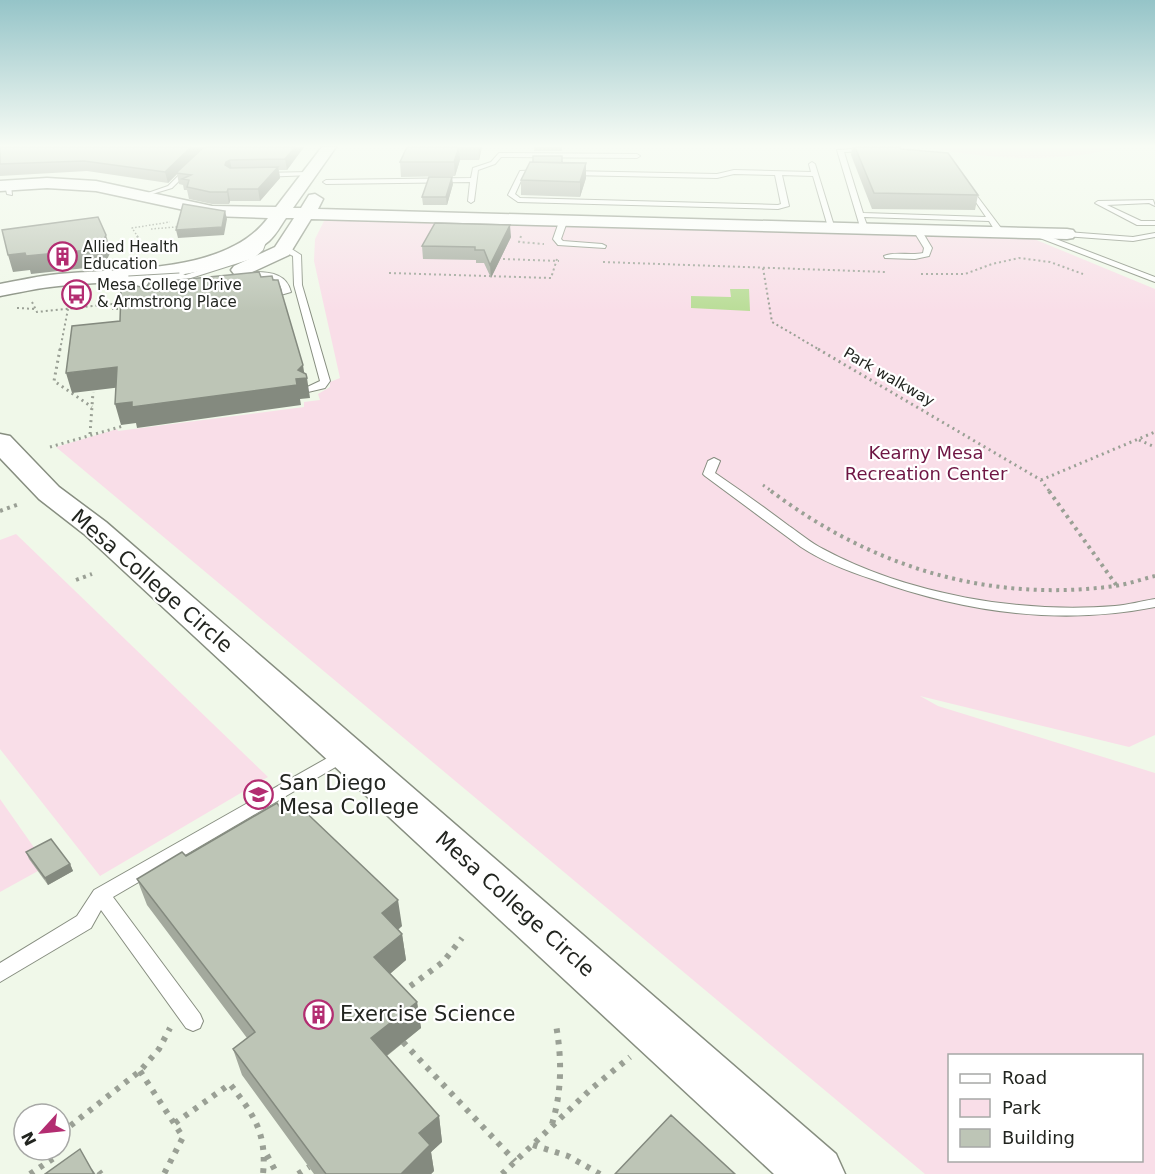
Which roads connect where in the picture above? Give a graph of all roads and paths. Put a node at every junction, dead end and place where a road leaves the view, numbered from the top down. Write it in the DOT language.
graph roads {
  1 [pos="170,202"];
  2 [pos="289,202"];
  3 [pos="314,202"];
  4 [pos="584,202"];
  5 [pos="784,202"];
  6 [pos="824,202"];
  7 [pos="856,202"];
  8 [pos="978,202"];
  9 [pos="1130,202"];
  10 [pos="280,214"];
  11 [pos="307,214"];
  12 [pos="182,218"];
  13 [pos="564,219"];
  14 [pos="179,221"];
  15 [pos="862,222"];
  16 [pos="1155,223"];
  17 [pos="995,226"];
  18 [pos="832,227"];
  19 [pos="151,229"];
  20 [pos="917,230"];
  21 [pos="1035,234"];
  22 [pos="1066,234"];
  23 [pos="1155,235"];
  24 [pos="264,236"];
  25 [pos="522,236"];
  26 [pos="549,244"];
  27 [pos="602,246"];
  28 [pos="284,248"];
  29 [pos="164,253"];
  30 [pos="558,255"];
  31 [pos="888,256"];
  32 [pos="503,259"];
  33 [pos="556,260"];
  34 [pos="568,261"];
  35 [pos="602,262"];
  36 [pos="763,268"];
  37 [pos="389,273"];
  38 [pos="892,273"];
  39 [pos="916,273"];
  40 [pos="1083,274"];
  41 [pos="229,276"];
  42 [pos="1155,280"];
  43 [pos="0,290"];
  44 [pos="150,294"];
  45 [pos="280,294"];
  46 [pos="0,295"];
  47 [pos="31,300"];
  48 [pos="17,308"];
  49 [pos="122,308"];
  50 [pos="36,309"];
  51 [pos="68,309"];
  52 [pos="308,389"];
  53 [pos="93,392"];
  54 [pos="92,407"];
  55 [pos="123,426"];
  56 [pos="1155,432"];
  57 [pos="90,434"];
  58 [pos="1139,440"];
  59 [pos="0,442"];
  60 [pos="50,447"];
  61 [pos="1155,447"];
  62 [pos="714,460"];
  63 [pos="1041,480"];
  64 [pos="763,485"];
  65 [pos="19,504"];
  66 [pos="0,511"];
  67 [pos="92,574"];
  68 [pos="1155,576"];
  69 [pos="76,580"];
  70 [pos="1117,586"];
  71 [pos="1155,603"];
  72 [pos="347,753"];
  73 [pos="101,895"];
  74 [pos="462,938"];
  75 [pos="0,973"];
  76 [pos="174,995"];
  77 [pos="394,999"];
  78 [pos="193,1021"];
  79 [pos="556,1025"];
  80 [pos="658,1033"];
  81 [pos="403,1042"];
  82 [pos="140,1071"];
  83 [pos="72,1123"];
  84 [pos="175,1123"];
  85 [pos="552,1125"];
  86 [pos="532,1145"];
  87 [pos="266,1155"];
  88 [pos="515,1161"];
  89 [pos="49,1162"];
  90 [pos="309,1167"];
  91 [pos="35,1173"];
  92 [pos="90,1174"];
  93 [pos="100,1174"];
  94 [pos="164,1174"];
  95 [pos="263,1174"];
  96 [pos="277,1174"];
  97 [pos="298,1174"];
  98 [pos="501,1174"];
  99 [pos="600,1174"];
  100 [pos="816,1174"];
  1 -- 10 [label="street"];
  2 -- 10 [label="street"];
  3 -- 11 [label="street"];
  4 -- 5 [label="lane"];
  6 -- 18 [label="lane"];
  7 -- 15 [label="lane"];
  8 -- 17 [label="lane"];
  9 -- 16 [label="lane"];
  10 -- 11 [label="street"];
  10 -- 24 [label="street"];
  11 -- 13 [label="street"];
  11 -- 28 [label="street"];
  12 -- 14 [label="path"];
  13 -- 18 [label="street"];
  13 -- 27 [label="lane"];
  14 -- 19 [label="path"];
  14 -- 29 [label="path"];
  15 -- 17 [label="lane"];
  15 -- 18 [label="street"];
  15 -- 20 [label="street"];
  17 -- 20 [label="street"];
  17 -- 21 [label="street"];
  20 -- 31 [label="lane"];
  21 -- 22 [label="street"];
  21 -- 42 [label="lane"];
  22 -- 23 [label="lane"];
  24 -- 43 [label="street"];
  24 -- 44 [label="lane"];
  25 -- 26 [label="path"];
  28 -- 46 [label="street, bridge"];
  28 -- 52 [label="lane"];
  30 -- 33 [label="path"];
  32 -- 33 [label="path"];
  33 -- 34 [label="path"];
  33 -- 37 [label="path"];
  35 -- 36 [label="path"];
  36 -- 38 [label="path"];
  36 -- 63 [label="path, Park walkway"];
  39 -- 40 [label="path"];
  41 -- 45 [label="lane"];
  47 -- 50 [label="path"];
  48 -- 50 [label="path"];
  49 -- 51 [label="path"];
  50 -- 51 [label="path"];
  51 -- 54 [label="path"];
  53 -- 54 [label="path"];
  54 -- 57 [label="path"];
  55 -- 57 [label="path"];
  56 -- 58 [label="path"];
  57 -- 60 [label="path"];
  58 -- 61 [label="path"];
  58 -- 63 [label="path"];
  59 -- 72 [label="street, Mesa College Circle"];
  62 -- 71 [label="lane"];
  63 -- 70 [label="path, Park walkway"];
  64 -- 70 [label="path"];
  65 -- 66 [label="path"];
  67 -- 69 [label="path"];
  68 -- 70 [label="path"];
  72 -- 73 [label="lane"];
  72 -- 80 [label="street, Mesa College Circle"];
  73 -- 75 [label="lane"];
  73 -- 76 [label="lane"];
  74 -- 77 [label="path"];
  76 -- 78 [label="lane"];
  76 -- 82 [label="path"];
  79 -- 85 [label="path"];
  80 -- 85 [label="path"];
  80 -- 100 [label="street, Mesa College Circle"];
  81 -- 88 [label="path"];
  82 -- 83 [label="path"];
  82 -- 84 [label="path"];
  84 -- 87 [label="path"];
  84 -- 94 [label="path"];
  85 -- 86 [label="path"];
  86 -- 88 [label="path"];
  86 -- 99 [label="path"];
  87 -- 95 [label="path"];
  87 -- 96 [label="path"];
  88 -- 98 [label="path"];
  89 -- 91 [label="path"];
  90 -- 97 [label="path"];
  92 -- 93 [label="path"];
}
